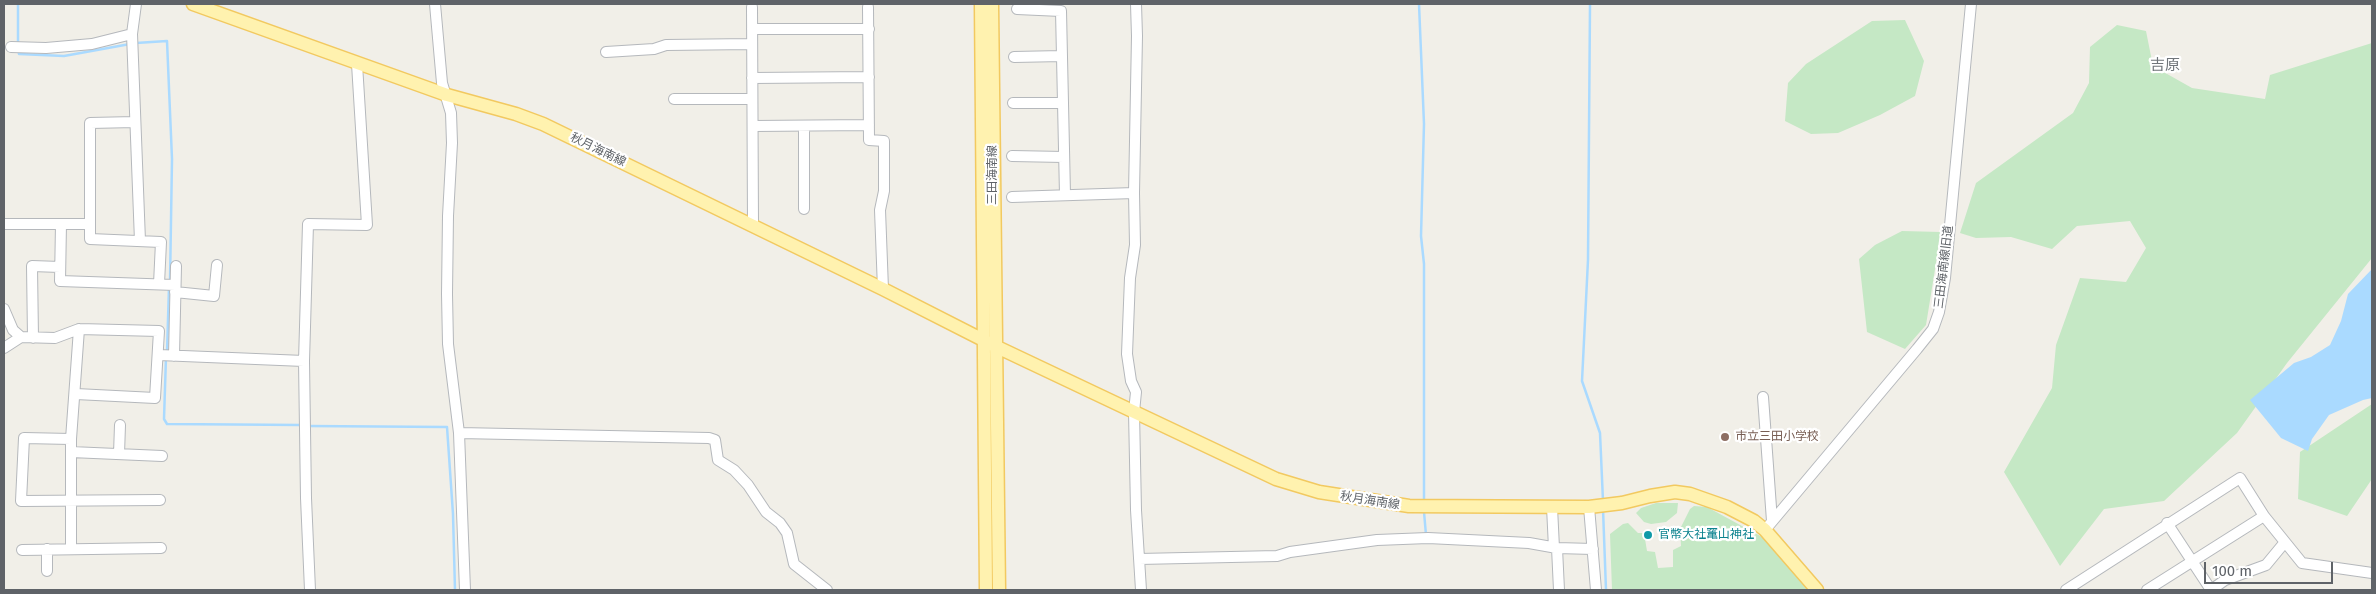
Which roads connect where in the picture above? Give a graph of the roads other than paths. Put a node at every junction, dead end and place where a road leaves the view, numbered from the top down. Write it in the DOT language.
graph roads {
  1 [pos="136,4"];
  2 [pos="192,4"];
  3 [pos="435,4"];
  4 [pos="981,4"];
  5 [pos="992,4"];
  6 [pos="1136,4"];
  7 [pos="1971,4"];
  8 [pos="752,7"];
  9 [pos="868,7"];
  10 [pos="1017,9"];
  11 [pos="868,28"];
  12 [pos="752,29"];
  13 [pos="132,34"];
  14 [pos="752,44"];
  15 [pos="11,47"];
  16 [pos="606,52"];
  17 [pos="1062,56"];
  18 [pos="1014,57"];
  19 [pos="358,64"];
  20 [pos="869,77"];
  21 [pos="752,78"];
  22 [pos="447,95"];
  23 [pos="674,99"];
  24 [pos="752,99"];
  25 [pos="1013,103"];
  26 [pos="1063,103"];
  27 [pos="135,122"];
  28 [pos="754,126"];
  29 [pos="804,126"];
  30 [pos="869,126"];
  31 [pos="1012,156"];
  32 [pos="1064,158"];
  33 [pos="1134,193"];
  34 [pos="1065,195"];
  35 [pos="1012,197"];
  36 [pos="804,209"];
  37 [pos="4,224"];
  38 [pos="61,224"];
  39 [pos="90,224"];
  40 [pos="753,225"];
  41 [pos="140,241"];
  42 [pos="217,265"];
  43 [pos="176,266"];
  44 [pos="60,267"];
  45 [pos="159,284"];
  46 [pos="175,288"];
  47 [pos="883,289"];
  48 [pos="4,309"];
  49 [pos="79,330"];
  50 [pos="21,337"];
  51 [pos="33,338"];
  52 [pos="991,344"];
  53 [pos="4,348"];
  54 [pos="158,355"];
  55 [pos="174,356"];
  56 [pos="304,361"];
  57 [pos="76,394"];
  58 [pos="1764,397"];
  59 [pos="1134,412"];
  60 [pos="120,425"];
  61 [pos="460,433"];
  62 [pos="71,439"];
  63 [pos="71,452"];
  64 [pos="118,454"];
  65 [pos="162,456"];
  66 [pos="160,500"];
  67 [pos="71,501"];
  68 [pos="1598,506"];
  69 [pos="1552,507"];
  70 [pos="2264,516"];
  71 [pos="2167,523"];
  72 [pos="1769,525"];
  73 [pos="2285,542"];
  74 [pos="161,548"];
  75 [pos="1556,548"];
  76 [pos="47,549"];
  77 [pos="71,549"];
  78 [pos="1593,549"];
  79 [pos="22,550"];
  80 [pos="1139,559"];
  81 [pos="2191,562"];
  82 [pos="47,571"];
  83 [pos="2372,573"];
  84 [pos="310,590"];
  85 [pos="465,590"];
  86 [pos="827,590"];
  87 [pos="986,590"];
  88 [pos="999,590"];
  89 [pos="1141,590"];
  90 [pos="1559,590"];
  91 [pos="1596,590"];
  92 [pos="1817,590"];
  93 [pos="2066,590"];
  94 [pos="2147,590"];
  95 [pos="2211,590"];
  1 -- 13 [label="street"];
  2 -- 19 [label="main road, 秋月海南線"];
  3 -- 22 [label="street"];
  4 -- 52 [label="main road, 三田海南線"];
  5 -- 52 [label="main road, 三田海南線"];
  6 -- 33 [label="street"];
  7 -- 72 [label="street, 三田海南線旧道"];
  8 -- 12 [label="street"];
  9 -- 11 [label="street"];
  10 -- 17 [label="street"];
  11 -- 12 [label="street"];
  11 -- 20 [label="street"];
  12 -- 14 [label="street"];
  13 -- 15 [label="street"];
  13 -- 27 [label="street"];
  14 -- 16 [label="street"];
  14 -- 21 [label="street"];
  17 -- 18 [label="street"];
  17 -- 26 [label="street"];
  19 -- 22 [label="main road, 秋月海南線"];
  19 -- 56 [label="street"];
  20 -- 21 [label="street"];
  20 -- 30 [label="street"];
  21 -- 24 [label="street"];
  22 -- 40 [label="main road, 秋月海南線"];
  22 -- 61 [label="street"];
  23 -- 24 [label="street"];
  24 -- 28 [label="street"];
  25 -- 26 [label="street"];
  26 -- 32 [label="street"];
  27 -- 39 [label="street"];
  27 -- 41 [label="street"];
  28 -- 29 [label="street"];
  28 -- 40 [label="street"];
  29 -- 30 [label="street"];
  29 -- 36 [label="street"];
  30 -- 47 [label="street"];
  31 -- 32 [label="street"];
  32 -- 34 [label="street"];
  33 -- 34 [label="street"];
  33 -- 59 [label="street"];
  34 -- 35 [label="street"];
  37 -- 38 [label="street"];
  38 -- 39 [label="street"];
  38 -- 44 [label="street"];
  39 -- 41 [label="street"];
  40 -- 47 [label="main road, 秋月海南線"];
  41 -- 45 [label="street"];
  42 -- 46 [label="street"];
  43 -- 46 [label="street"];
  44 -- 45 [label="street"];
  44 -- 51 [label="street"];
  45 -- 46 [label="street"];
  46 -- 55 [label="street"];
  47 -- 52 [label="main road, 秋月海南線"];
  48 -- 50 [label="street"];
  49 -- 51 [label="street"];
  49 -- 54 [label="street"];
  49 -- 57 [label="street"];
  50 -- 51 [label="street"];
  50 -- 53 [label="street"];
  52 -- 59 [label="main road, 秋月海南線"];
  52 -- 87 [label="main road"];
  52 -- 88 [label="main road"];
  54 -- 55 [label="street"];
  54 -- 57 [label="street"];
  55 -- 56 [label="street"];
  56 -- 84 [label="street"];
  57 -- 62 [label="street"];
  58 -- 72 [label="street"];
  59 -- 69 [label="main road, 秋月海南線"];
  59 -- 80 [label="street"];
  60 -- 64 [label="street"];
  61 -- 85 [label="street"];
  61 -- 86 [label="street"];
  62 -- 63 [label="street"];
  62 -- 67 [label="street"];
  63 -- 64 [label="street"];
  63 -- 67 [label="street"];
  64 -- 65 [label="street"];
  66 -- 67 [label="street"];
  67 -- 77 [label="street"];
  68 -- 69 [label="main road, 秋月海南線"];
  68 -- 72 [label="main road, 秋月海南線"];
  68 -- 78 [label="street"];
  69 -- 75 [label="street"];
  70 -- 71 [label="street"];
  70 -- 73 [label="street"];
  70 -- 81 [label="street"];
  71 -- 81 [label="street"];
  71 -- 93 [label="street"];
  72 -- 92 [label="main road, 秋月海南線"];
  73 -- 83 [label="street"];
  73 -- 95 [label="street"];
  74 -- 77 [label="street"];
  75 -- 78 [label="street"];
  75 -- 80 [label="street"];
  75 -- 90 [label="street"];
  76 -- 77 [label="street"];
  76 -- 79 [label="street"];
  76 -- 82 [label="street"];
  78 -- 91 [label="street"];
  80 -- 89 [label="street"];
  81 -- 94 [label="street"];
  81 -- 95 [label="street"];
}
